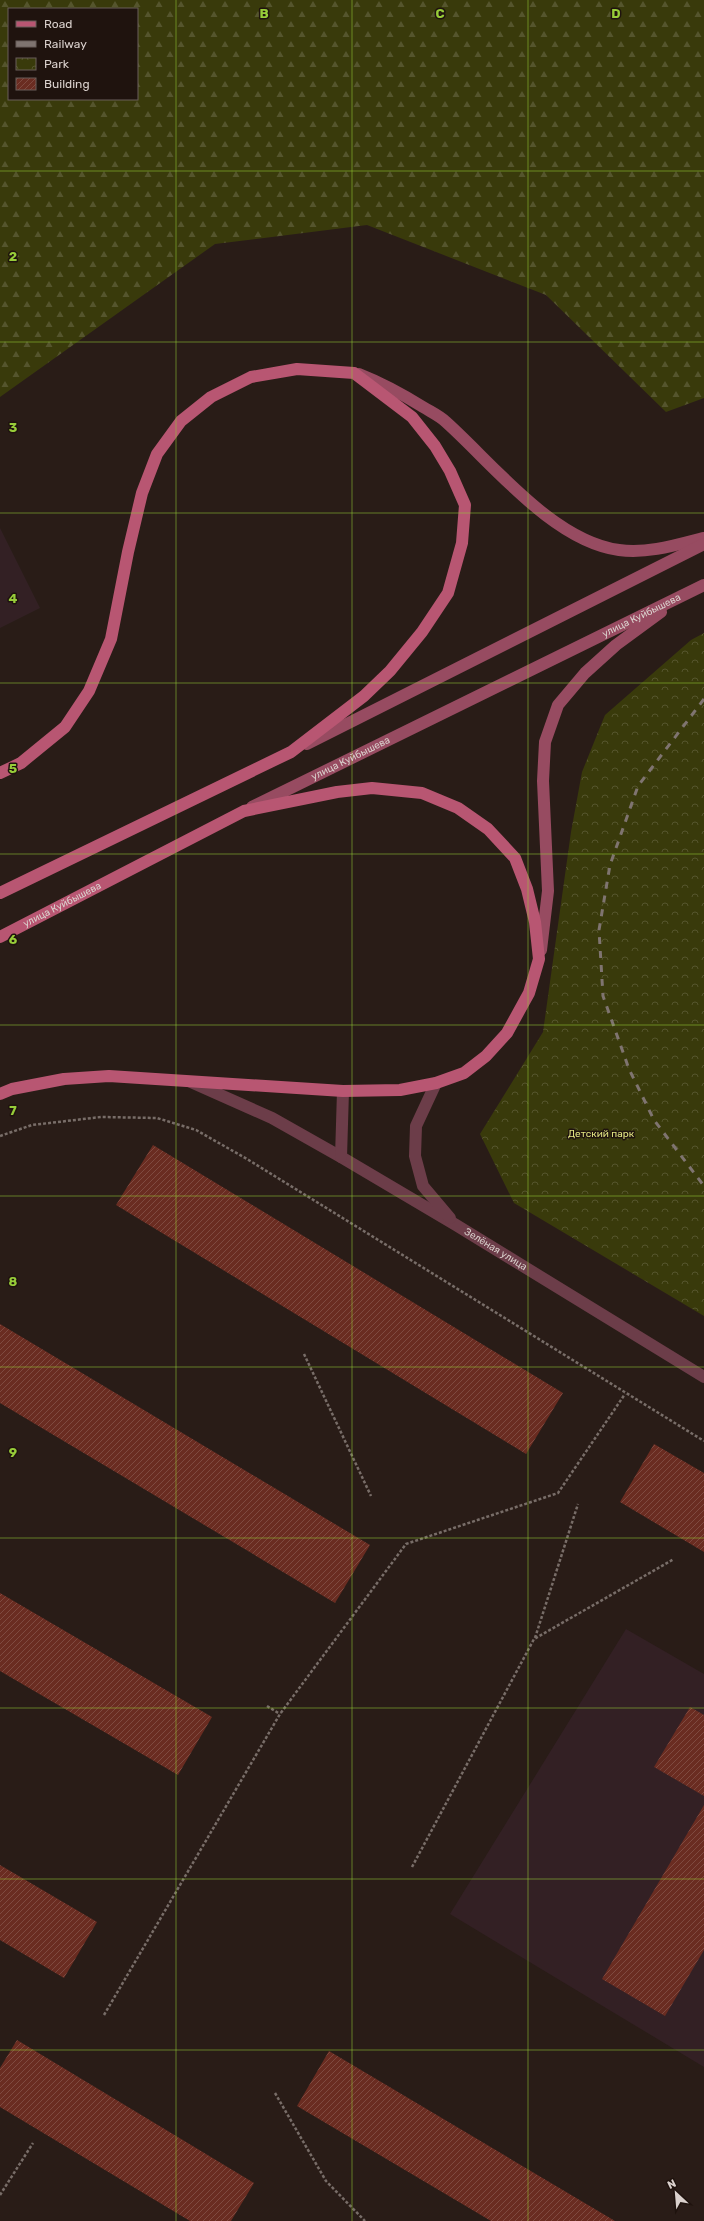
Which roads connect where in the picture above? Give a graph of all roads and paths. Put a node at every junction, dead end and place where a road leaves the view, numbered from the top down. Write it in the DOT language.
graph roads {
  1 [pos="354,373"];
  2 [pos="704,538"];
  3 [pos="704,544"];
  4 [pos="704,585"];
  5 [pos="686,594"];
  6 [pos="291,752"];
  7 [pos="0,773"];
  8 [pos="244,811"];
  9 [pos="0,893"];
  10 [pos="0,937"];
  11 [pos="539,959"];
  12 [pos="185,1079"];
  13 [pos="436,1083"];
  14 [pos="343,1092"];
  15 [pos="0,1094"];
  16 [pos="0,1136"];
  17 [pos="342,1157"];
  18 [pos="456,1225"];
  19 [pos="304,1354"];
  20 [pos="704,1377"];
  21 [pos="625,1394"];
  22 [pos="704,1441"];
  23 [pos="371,1496"];
  24 [pos="578,1504"];
  25 [pos="674,1560"];
  26 [pos="534,1639"];
  27 [pos="267,1706"];
  28 [pos="280,1714"];
  29 [pos="412,1867"];
  30 [pos="104,2015"];
  31 [pos="274,2093"];
  32 [pos="33,2143"];
  33 [pos="0,2195"];
  34 [pos="366,2221"];
  1 -- 2 [label="main road"];
  1 -- 6 [label="main road"];
  1 -- 7 [label="main road"];
  3 -- 6 [label="main road"];
  4 -- 5 [label="main road, улица Куйбышева"];
  5 -- 8 [label="main road, улица Куйбышева"];
  5 -- 11 [label="main road"];
  6 -- 9 [label="main road"];
  8 -- 10 [label="main road, улица Куйбышева"];
  8 -- 11 [label="main road"];
  11 -- 13 [label="main road"];
  12 -- 14 [label="main road"];
  12 -- 15 [label="main road"];
  12 -- 17 [label="street, Зелёная улица"];
  13 -- 14 [label="main road"];
  13 -- 18 [label="street"];
  14 -- 17 [label="street"];
  16 -- 21 [label="path"];
  17 -- 18 [label="street, Зелёная улица"];
  18 -- 20 [label="street, Зелёная улица"];
  19 -- 23 [label="path"];
  21 -- 22 [label="path"];
  21 -- 28 [label="path"];
  24 -- 26 [label="path"];
  25 -- 26 [label="path"];
  26 -- 29 [label="path"];
  27 -- 28 [label="path"];
  28 -- 30 [label="path"];
  31 -- 34 [label="path"];
  32 -- 33 [label="path"];
}
